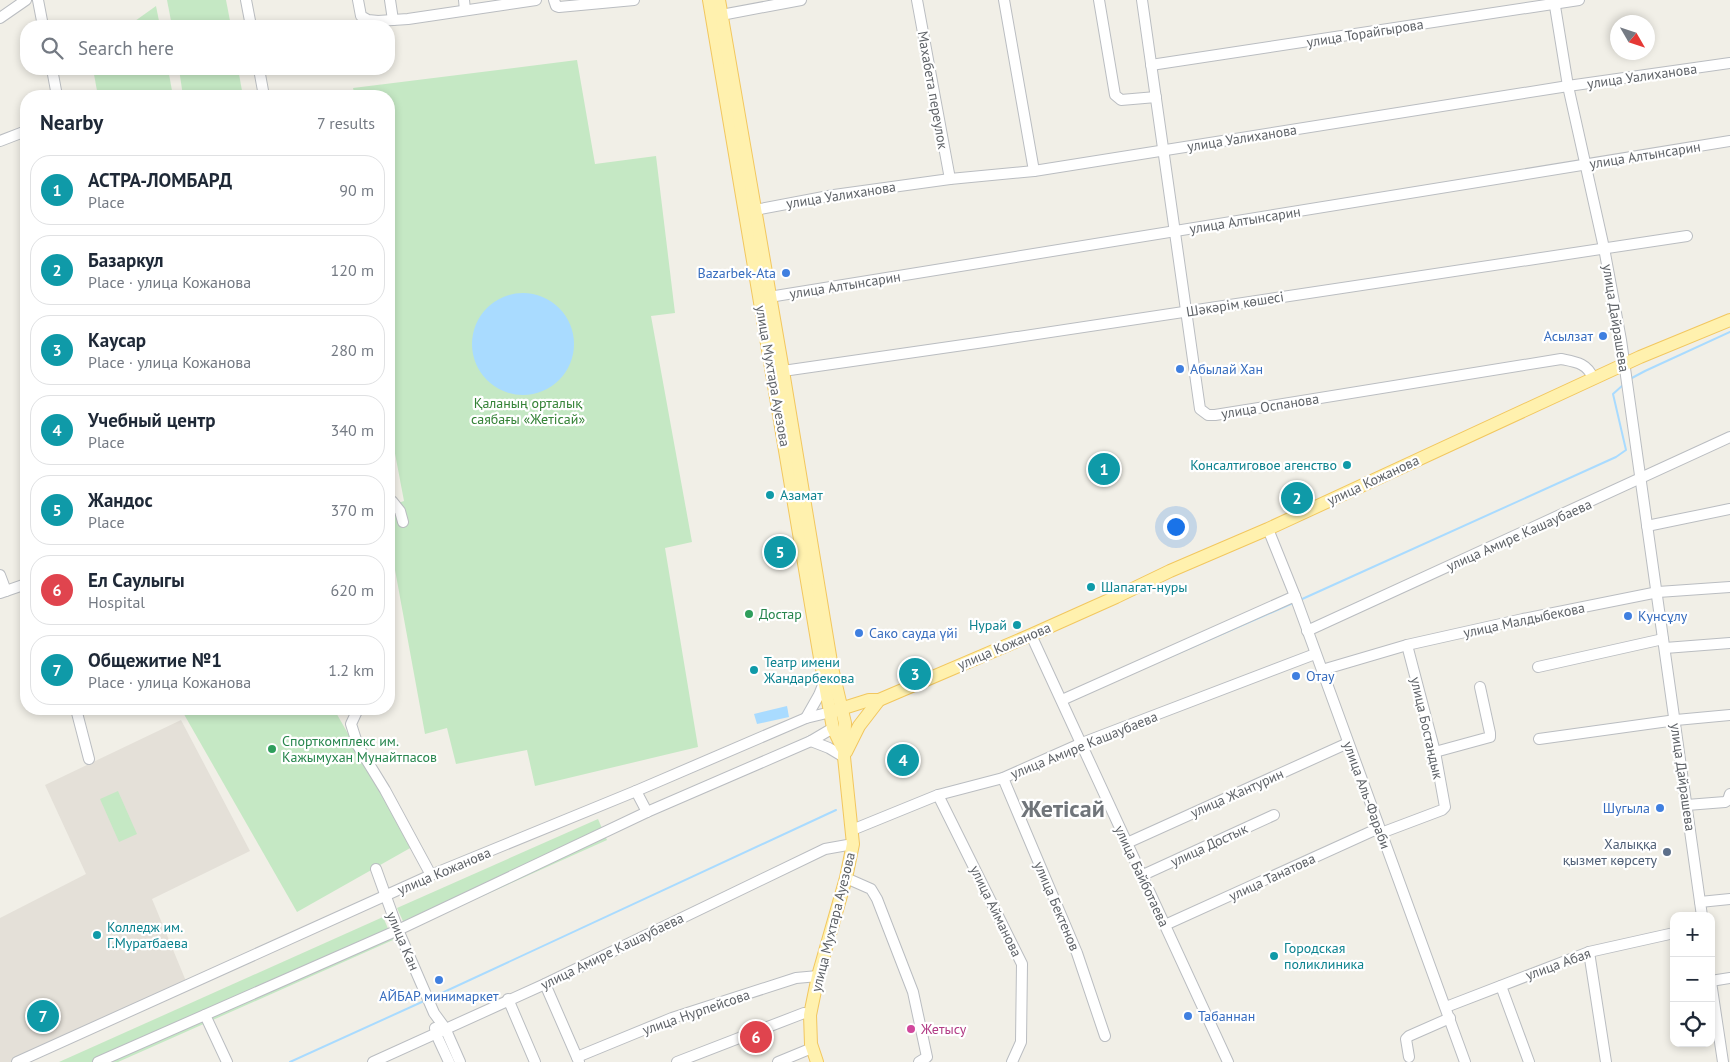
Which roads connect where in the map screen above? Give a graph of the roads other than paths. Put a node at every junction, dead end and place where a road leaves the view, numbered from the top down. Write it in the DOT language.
graph roads {
  1 [pos="26,0"];
  2 [pos="38,0"];
  3 [pos="246,0"];
  4 [pos="358,0"];
  5 [pos="390,0"];
  6 [pos="536,0"];
  7 [pos="634,0"];
  8 [pos="709,0"];
  9 [pos="719,0"];
  10 [pos="801,0"];
  11 [pos="916,0"];
  12 [pos="1004,0"];
  13 [pos="1098,0"];
  14 [pos="1142,0"];
  15 [pos="1580,0"];
  16 [pos="1554,2"];
  17 [pos="556,4"];
  18 [pos="465,5"];
  19 [pos="717,15"];
  20 [pos="0,18"];
  21 [pos="42,20"];
  22 [pos="250,20"];
  23 [pos="368,20"];
  24 [pos="393,20"];
  25 [pos="1730,63"];
  26 [pos="1151,65"];
  27 [pos="53,75"];
  28 [pos="260,75"];
  29 [pos="1568,86"];
  30 [pos="56,90"];
  31 [pos="263,90"];
  32 [pos="1156,97"];
  33 [pos="20,133"];
  34 [pos="0,141"];
  35 [pos="1730,141"];
  36 [pos="1164,150"];
  37 [pos="1586,164"];
  38 [pos="1034,171"];
  39 [pos="950,179"];
  40 [pos="749,211"];
  41 [pos="1175,231"];
  42 [pos="1687,236"];
  43 [pos="1604,248"];
  44 [pos="765,298"];
  45 [pos="1187,312"];
  46 [pos="1730,320"];
  47 [pos="1624,364"];
  48 [pos="783,371"];
  49 [pos="1593,378"];
  50 [pos="1730,437"];
  51 [pos="1640,480"];
  52 [pos="395,504"];
  53 [pos="1730,509"];
  54 [pos="403,522"];
  55 [pos="1647,526"];
  56 [pos="1268,529"];
  57 [pos="0,575"];
  58 [pos="20,586"];
  59 [pos="1730,587"];
  60 [pos="3,592"];
  61 [pos="1658,592"];
  62 [pos="1295,596"];
  63 [pos="1308,631"];
  64 [pos="1031,635"];
  65 [pos="1730,643"];
  66 [pos="1664,644"];
  67 [pos="1407,645"];
  68 [pos="1315,654"];
  69 [pos="1538,667"];
  70 [pos="1322,670"];
  71 [pos="830,682"];
  72 [pos="1480,687"];
  73 [pos="874,700"];
  74 [pos="1062,700"];
  75 [pos="837,710"];
  76 [pos="868,714"];
  77 [pos="78,715"];
  78 [pos="356,715"];
  79 [pos="1730,715"];
  80 [pos="806,718"];
  81 [pos="1676,720"];
  82 [pos="839,725"];
  83 [pos="1539,739"];
  84 [pos="811,741"];
  85 [pos="1348,743"];
  86 [pos="1082,744"];
  87 [pos="1435,752"];
  88 [pos="844,754"];
  89 [pos="89,759"];
  90 [pos="1004,778"];
  91 [pos="636,791"];
  92 [pos="1730,794"];
  93 [pos="938,795"];
  94 [pos="1687,805"];
  95 [pos="1442,810"];
  96 [pos="647,812"];
  97 [pos="1274,815"];
  98 [pos="852,830"];
  99 [pos="1380,830"];
  100 [pos="1127,843"];
  101 [pos="853,844"];
  102 [pos="376,870"];
  103 [pos="431,875"];
  104 [pos="1143,875"];
  105 [pos="846,878"];
  106 [pos="385,897"];
  107 [pos="1730,899"];
  108 [pos="1700,902"];
  109 [pos="1701,912"];
  110 [pos="1165,925"];
  111 [pos="398,930"];
  112 [pos="1670,934"];
  113 [pos="1589,952"];
  114 [pos="818,976"];
  115 [pos="1730,978"];
  116 [pos="1715,981"];
  117 [pos="545,984"];
  118 [pos="1501,986"];
  119 [pos="508,999"];
  120 [pos="1714,1002"];
  121 [pos="1446,1007"];
  122 [pos="810,1015"];
  123 [pos="205,1016"];
  124 [pos="1450,1018"];
  125 [pos="440,1031"];
  126 [pos="1105,1036"];
  127 [pos="812,1048"];
  128 [pos="1409,1057"];
  129 [pos="578,1060"];
  130 [pos="17,1062"];
  131 [pos="98,1062"];
  132 [pos="227,1062"];
  133 [pos="373,1062"];
  134 [pos="449,1062"];
  135 [pos="460,1062"];
  136 [pos="535,1062"];
  137 [pos="677,1062"];
  138 [pos="778,1062"];
  139 [pos="817,1062"];
  140 [pos="919,1062"];
  141 [pos="1012,1062"];
  142 [pos="1228,1062"];
  143 [pos="1465,1062"];
  144 [pos="1529,1062"];
  145 [pos="1606,1062"];
  146 [pos="1723,1062"];
  1 -- 20 [label="street"];
  2 -- 21 [label="street"];
  3 -- 22 [label="street"];
  4 -- 23 [label="street"];
  5 -- 24 [label="street"];
  6 -- 18 [label="street"];
  7 -- 17 [label="street"];
  8 -- 19 [label="main road, улица Мухтара Ауезова"];
  9 -- 19 [label="main road, улица Мухтара Ауезова"];
  10 -- 19 [label="street"];
  11 -- 39 [label="street, Махабета переулок"];
  12 -- 38 [label="street"];
  13 -- 32 [label="street"];
  14 -- 26 [label="street, улица Оспанова"];
  15 -- 16 [label="street, улица Торайгырова"];
  16 -- 26 [label="street, улица Торайгырова"];
  16 -- 29 [label="street, улица Дайрашева"];
  18 -- 24 [label="street"];
  19 -- 40 [label="main road, улица Мухтара Ауезова"];
  25 -- 29 [label="street, улица Уалиханова"];
  26 -- 32 [label="street, улица Оспанова"];
  27 -- 30 [label="street"];
  28 -- 31 [label="street"];
  29 -- 36 [label="street, улица Уалиханова"];
  29 -- 37 [label="street, улица Дайрашева"];
  32 -- 36 [label="street, улица Оспанова"];
  33 -- 34 [label="street"];
  35 -- 37 [label="street, улица Алтынсарин"];
  36 -- 38 [label="street, улица Уалиханова"];
  36 -- 41 [label="street, улица Оспанова"];
  37 -- 41 [label="street, улица Алтынсарин"];
  37 -- 43 [label="street, улица Дайрашева"];
  38 -- 39 [label="street, улица Уалиханова"];
  39 -- 40 [label="street, улица Уалиханова"];
  40 -- 44 [label="main road, улица Мухтара Ауезова"];
  41 -- 44 [label="street, улица Алтынсарин"];
  41 -- 45 [label="street, улица Оспанова"];
  42 -- 43 [label="street, Шәкәрім көшесі"];
  43 -- 45 [label="street, Шәкәрім көшесі"];
  43 -- 47 [label="street, улица Дайрашева"];
  44 -- 48 [label="main road, улица Мухтара Ауезова"];
  44 -- 71 [label="main road, улица Мухтара Ауезова"];
  45 -- 48 [label="street, Шәкәрім көшесі"];
  45 -- 49 [label="street, улица Оспанова"];
  46 -- 47 [label="main road, улица Кожанова"];
  47 -- 49 [label="main road, улица Кожанова"];
  47 -- 51 [label="street, улица Дайрашева"];
  48 -- 71 [label="main road, улица Мухтара Ауезова"];
  49 -- 56 [label="main road, улица Кожанова"];
  50 -- 51 [label="street, улица Амире Кашаубаева"];
  51 -- 55 [label="street, улица Дайрашева"];
  51 -- 63 [label="street, улица Амире Кашаубаева"];
  52 -- 54 [label="street"];
  53 -- 55 [label="street"];
  55 -- 61 [label="street, улица Дайрашева"];
  56 -- 62 [label="street, улица Аль-Фараби"];
  56 -- 64 [label="main road, улица Кожанова"];
  57 -- 60 [label="street"];
  58 -- 60 [label="street"];
  59 -- 61 [label="street, улица Малдыбекова"];
  61 -- 66 [label="street, улица Дайрашева"];
  61 -- 67 [label="street, улица Малдыбекова"];
  62 -- 63 [label="street, улица Аль-Фараби"];
  62 -- 74 [label="street"];
  63 -- 68 [label="street, улица Аль-Фараби"];
  64 -- 73 [label="main road, улица Кожанова"];
  64 -- 74 [label="street, улица Байботаева"];
  65 -- 66 [label="street"];
  66 -- 69 [label="street"];
  66 -- 81 [label="street, улица Дайрашева"];
  67 -- 70 [label="street, улица Малдыбекова"];
  67 -- 87 [label="street, улица Бостандык"];
  68 -- 70 [label="street, улица Аль-Фараби"];
  68 -- 86 [label="street, улица Амире Кашаубаева"];
  70 -- 85 [label="street, улица Аль-Фараби"];
  71 -- 73 [label="main road"];
  71 -- 75 [label="main road, улица Мухтара Ауезова"];
  71 -- 80 [label="street"];
  72 -- 87 [label="street"];
  73 -- 75 [label="main road, улица Кожанова"];
  73 -- 76 [label="main road, улица Кожанова"];
  74 -- 86 [label="street, улица Байботаева"];
  75 -- 80 [label="street, улица Кожанова"];
  75 -- 82 [label="main road, улица Мухтара Ауезова"];
  76 -- 82 [label="main road"];
  76 -- 88 [label="main road, улица Кожанова"];
  77 -- 89 [label="street"];
  78 -- 103 [label="street"];
  79 -- 81 [label="street"];
  80 -- 91 [label="street, улица Кожанова"];
  81 -- 83 [label="street"];
  81 -- 94 [label="street, улица Дайрашева"];
  82 -- 84 [label="street"];
  82 -- 88 [label="main road, улица Мухтара Ауезова"];
  84 -- 88 [label="street"];
  84 -- 96 [label="street"];
  85 -- 99 [label="street, улица Аль-Фараби"];
  85 -- 100 [label="street, улица Жантурин"];
  86 -- 90 [label="street, улица Амире Кашаубаева"];
  86 -- 100 [label="street, улица Байботаева"];
  87 -- 95 [label="street, улица Бостандык"];
  88 -- 98 [label="main road, улица Мухтара Ауезова"];
  90 -- 93 [label="street, улица Амире Кашаубаева"];
  90 -- 126 [label="street, улица Бектенов"];
  91 -- 96 [label="street"];
  91 -- 103 [label="street, улица Кожанова"];
  92 -- 94 [label="street"];
  93 -- 98 [label="street, улица Амире Кашаубаева"];
  93 -- 141 [label="street, улица Айманова"];
  94 -- 108 [label="street, улица Дайрашева"];
  95 -- 99 [label="street, улица Танатова"];
  96 -- 111 [label="street"];
  97 -- 104 [label="street, улица Достык"];
  98 -- 101 [label="main road, улица Мухтара Ауезова"];
  99 -- 110 [label="street, улица Танатова"];
  99 -- 121 [label="street, улица Аль-Фараби"];
  100 -- 104 [label="street, улица Байботаева"];
  101 -- 105 [label="main road, улица Мухтара Ауезова"];
  101 -- 117 [label="street, улица Амире Кашаубаева"];
  102 -- 106 [label="street, улица Кан"];
  103 -- 106 [label="street, улица Кожанова"];
  104 -- 110 [label="street, улица Байботаева"];
  105 -- 114 [label="main road, улица Мухтара Ауезова"];
  105 -- 140 [label="street"];
  106 -- 111 [label="street, улица Кан"];
  106 -- 130 [label="street, улица Кожанова"];
  107 -- 108 [label="street"];
  108 -- 109 [label="street, улица Дайрашева"];
  110 -- 142 [label="street, улица Байботаева"];
  111 -- 123 [label="street"];
  111 -- 125 [label="street, улица Кан"];
  112 -- 113 [label="street, улица Абая"];
  113 -- 118 [label="street, улица Абая"];
  113 -- 145 [label="street"];
  114 -- 122 [label="main road, улица Мухтара Ауезова"];
  114 -- 129 [label="street, улица Нурпейсова"];
  115 -- 116 [label="street"];
  117 -- 119 [label="street, улица Амире Кашаубаева"];
  117 -- 129 [label="street"];
  118 -- 121 [label="street, улица Абая"];
  118 -- 144 [label="street"];
  119 -- 125 [label="street, улица Амире Кашаубаева"];
  119 -- 136 [label="street"];
  120 -- 146 [label="street"];
  121 -- 124 [label="street, улица Аль-Фараби"];
  122 -- 127 [label="main road, улица Мухтара Ауезова"];
  122 -- 137 [label="street"];
  123 -- 131 [label="street"];
  123 -- 132 [label="street"];
  124 -- 128 [label="street"];
  124 -- 143 [label="street, улица Аль-Фараби"];
  125 -- 133 [label="street, улица Амире Кашаубаева"];
  125 -- 134 [label="street, улица Кан"];
  125 -- 135 [label="street, улица Кан"];
  127 -- 138 [label="street"];
  127 -- 139 [label="main road, улица Мухтара Ауезова"];
}
